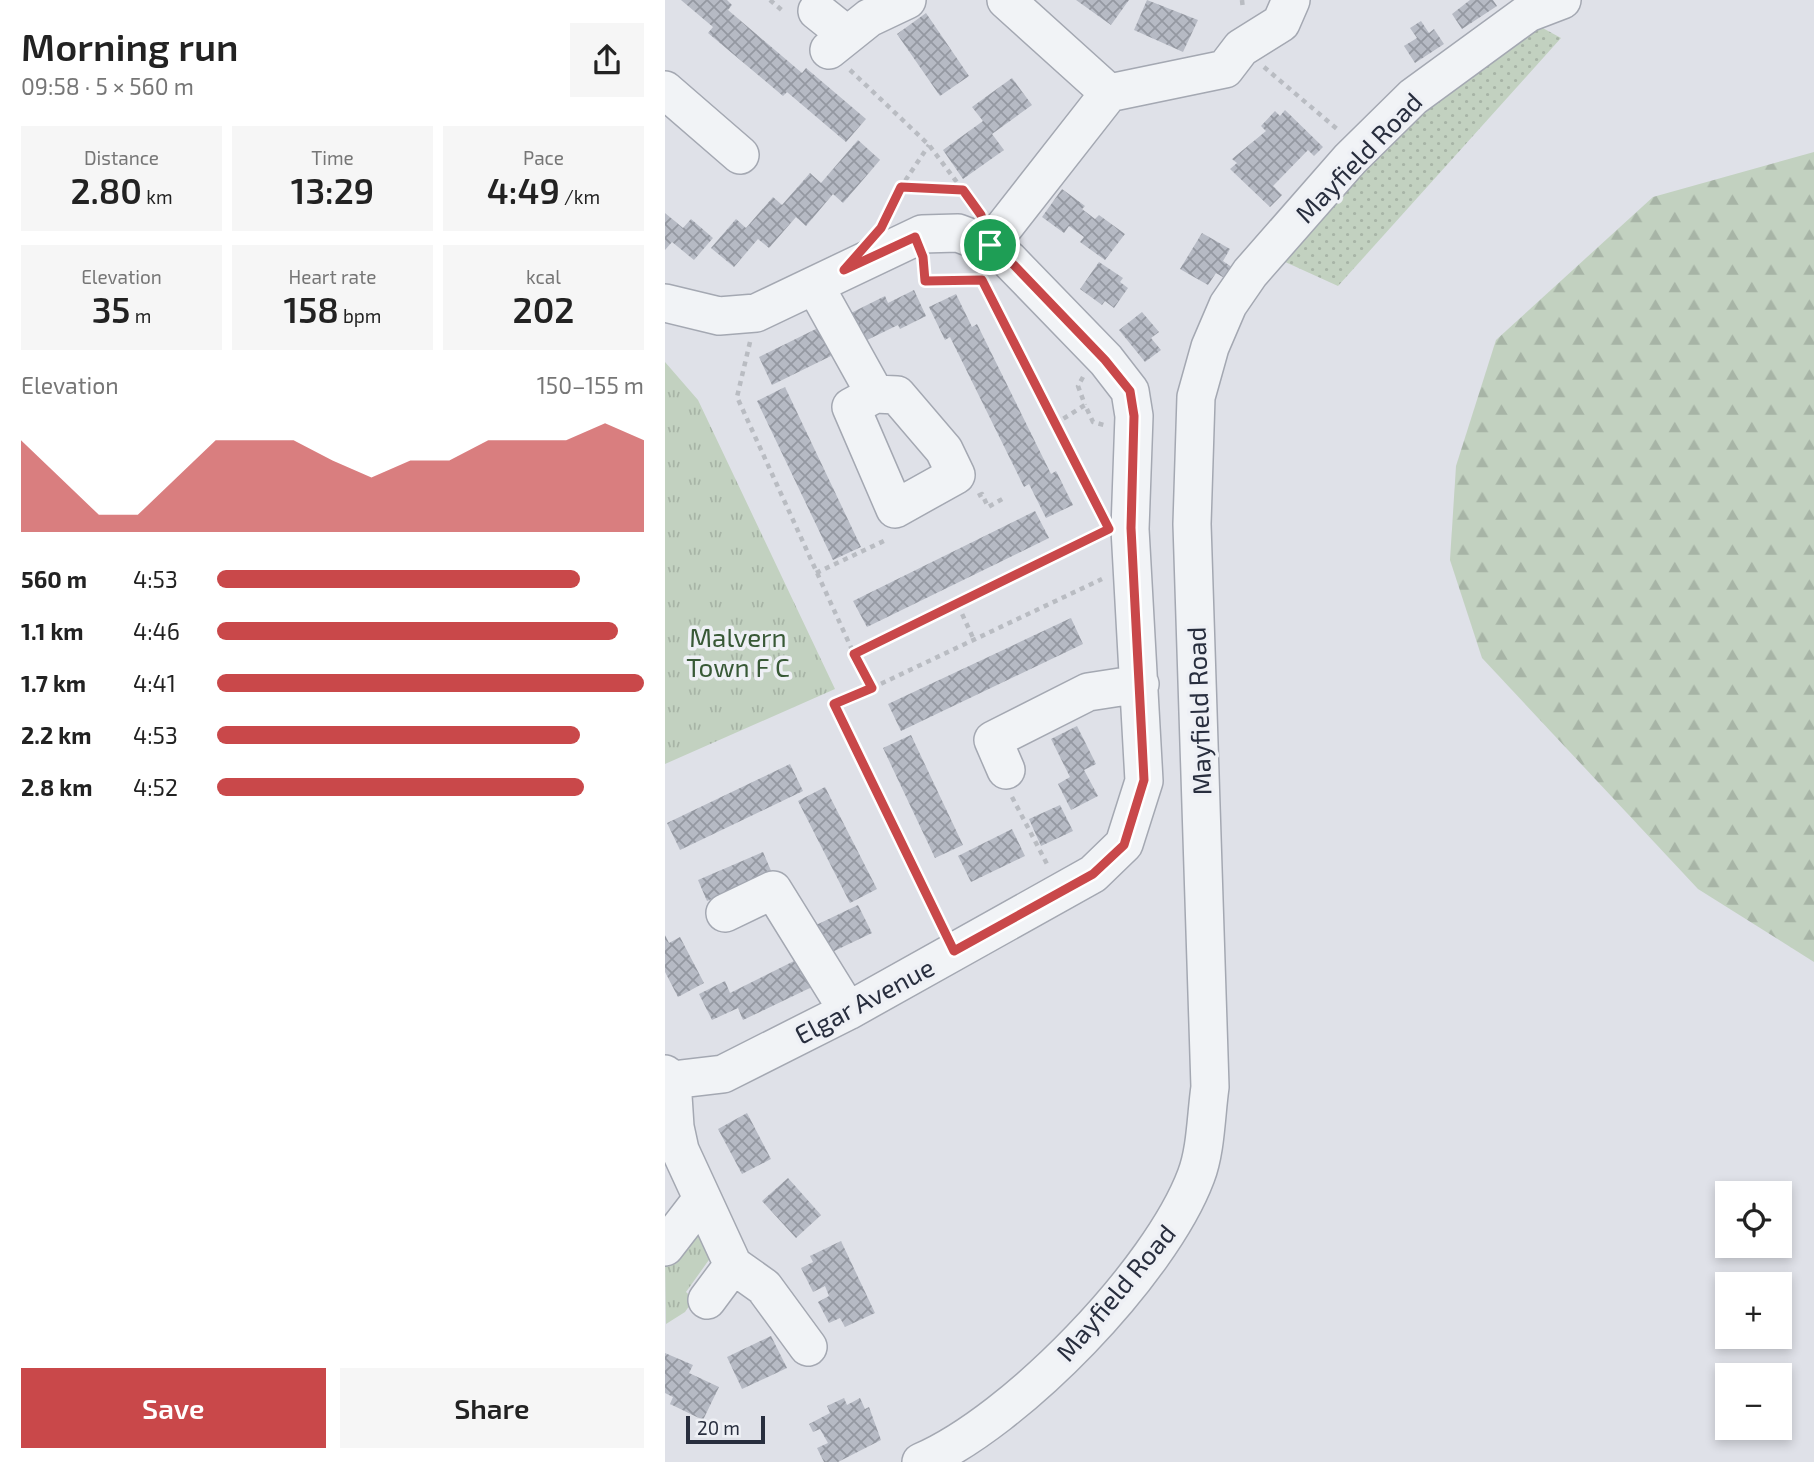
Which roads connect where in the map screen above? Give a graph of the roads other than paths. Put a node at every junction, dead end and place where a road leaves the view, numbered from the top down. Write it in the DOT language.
graph roads {
  1 [pos="907,0"];
  2 [pos="1006,0"];
  3 [pos="1291,0"];
  4 [pos="1563,0"];
  5 [pos="803,14"];
  6 [pos="1109,93"];
  7 [pos="668,99"];
  8 [pos="740,155"];
  9 [pos="986,263"];
  10 [pos="815,286"];
  11 [pos="665,303"];
  12 [pos="875,394"];
  13 [pos="1140,684"];
  14 [pos="1006,770"];
  15 [pos="725,913"];
  16 [pos="848,1011"];
  17 [pos="669,1077"];
  18 [pos="702,1199"];
  19 [pos="665,1247"];
  20 [pos="733,1265"];
  21 [pos="707,1300"];
  22 [pos="809,1347"];
  23 [pos="921,1462"];
  1 -- 5 [label="street"];
  2 -- 6 [label="street"];
  3 -- 6 [label="street"];
  4 -- 23 [label="street, Mayfield Road"];
  6 -- 9 [label="street"];
  7 -- 8 [label="street"];
  9 -- 10 [label="street, Elgar Avenue"];
  9 -- 13 [label="street, Elgar Avenue"];
  10 -- 11 [label="street, Elgar Avenue"];
  10 -- 12 [label="street"];
  13 -- 14 [label="street"];
  13 -- 16 [label="street, Elgar Avenue"];
  15 -- 16 [label="street"];
  16 -- 17 [label="street, Elgar Avenue"];
  17 -- 18 [label="street"];
  18 -- 19 [label="street"];
  18 -- 20 [label="street"];
  20 -- 21 [label="street"];
  20 -- 22 [label="street"];
}
